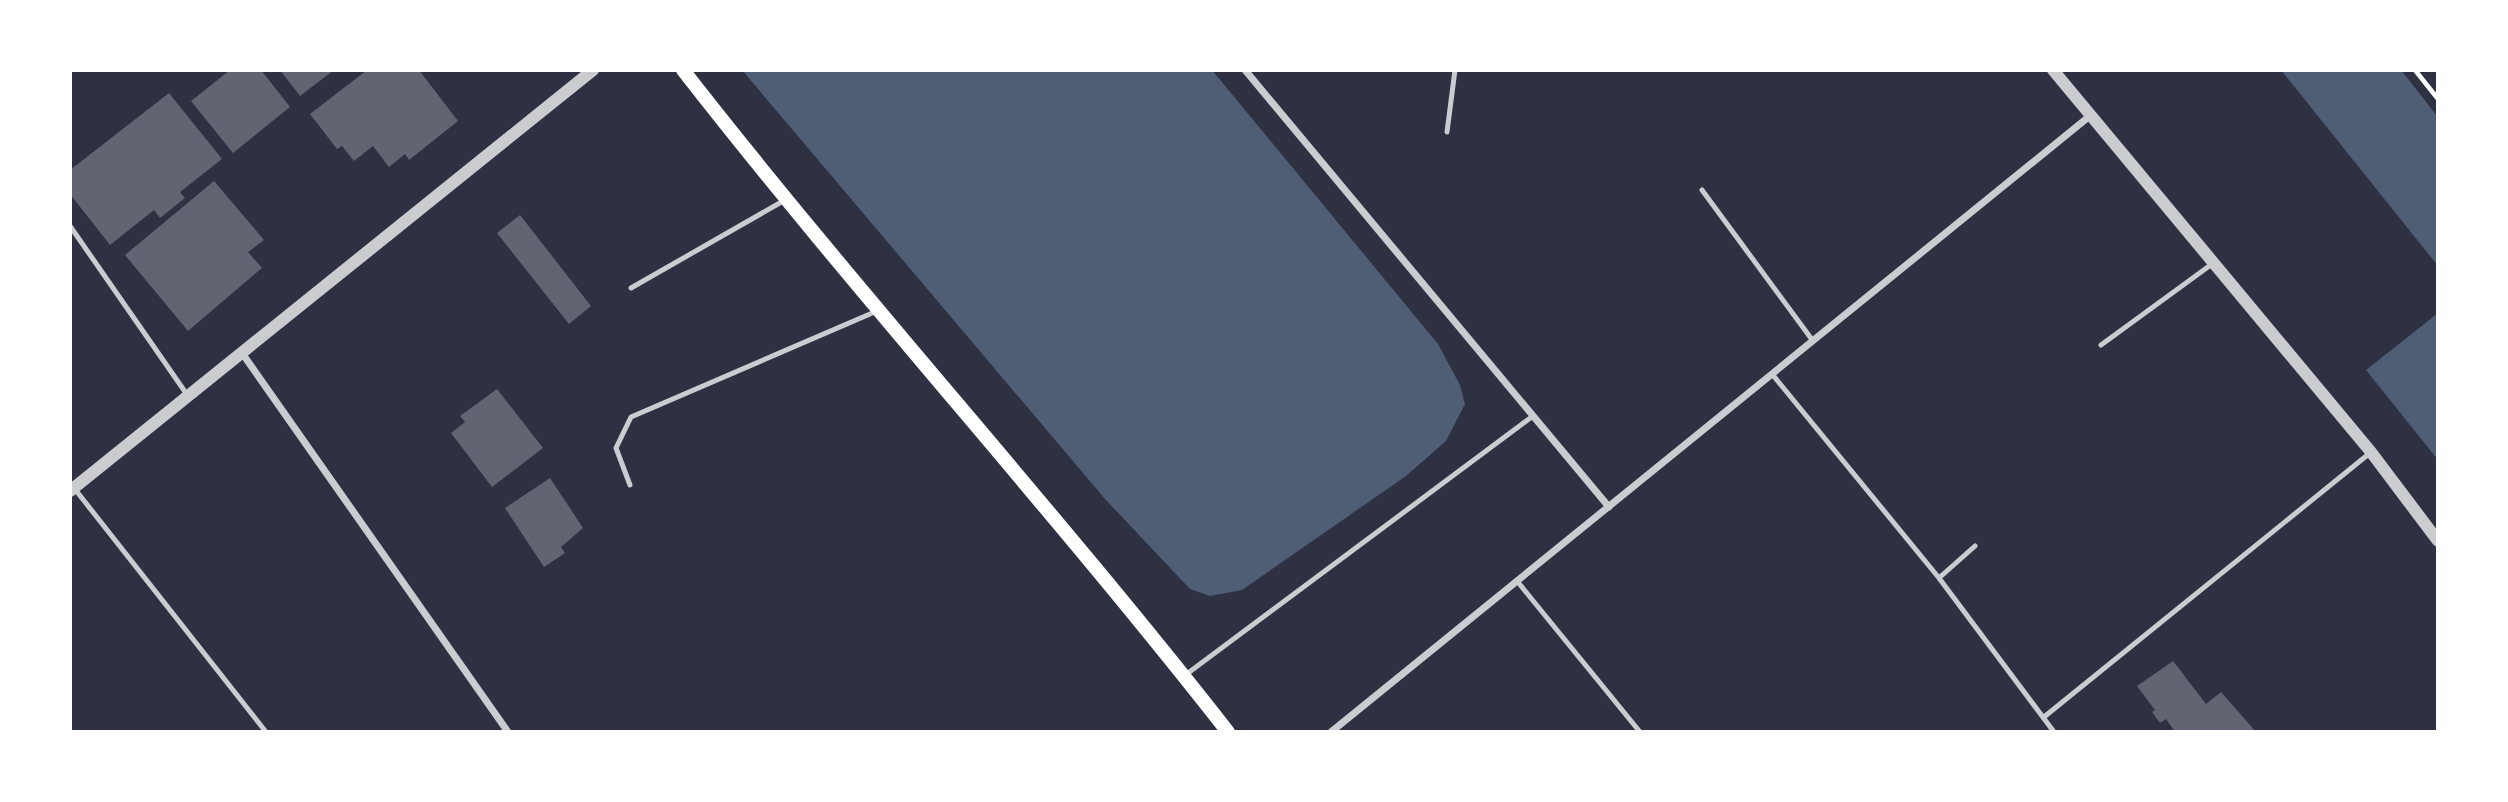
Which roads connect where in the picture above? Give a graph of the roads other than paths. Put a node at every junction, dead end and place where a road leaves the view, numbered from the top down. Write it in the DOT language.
graph roads {
  1 [pos="593,70"];
  2 [pos="683,70"];
  3 [pos="1245,70"];
  4 [pos="1455,70"];
  5 [pos="2053,70"];
  6 [pos="2091,116"];
  7 [pos="1447,132"];
  8 [pos="1702,190"];
  9 [pos="785,200"];
  10 [pos="70,226"];
  11 [pos="2214,262"];
  12 [pos="631,288"];
  13 [pos="877,311"];
  14 [pos="1813,341"];
  15 [pos="2101,345"];
  16 [pos="242,353"];
  17 [pos="1772,374"];
  18 [pos="188,397"];
  19 [pos="1533,416"];
  20 [pos="2371,452"];
  21 [pos="631,485"];
  22 [pos="72,490"];
  23 [pos="1609,507"];
  24 [pos="2438,541"];
  25 [pos="1975,546"];
  26 [pos="1939,578"];
  27 [pos="1517,581"];
  28 [pos="1184,676"];
  29 [pos="2043,717"];
  30 [pos="266,732"];
  31 [pos="508,732"];
  32 [pos="1228,732"];
  33 [pos="1331,732"];
  34 [pos="1640,732"];
  35 [pos="2054,732"];
  1 -- 16 [label="street"];
  2 -- 9 [label="main road"];
  3 -- 19 [label="street"];
  4 -- 7 [label="lane"];
  5 -- 6 [label="street"];
  6 -- 11 [label="street"];
  6 -- 14 [label="street"];
  8 -- 14 [label="lane"];
  9 -- 12 [label="lane"];
  9 -- 13 [label="main road"];
  10 -- 18 [label="lane"];
  11 -- 15 [label="lane"];
  11 -- 20 [label="street"];
  13 -- 21 [label="lane"];
  13 -- 28 [label="main road"];
  14 -- 17 [label="street"];
  16 -- 18 [label="street"];
  16 -- 31 [label="street"];
  17 -- 23 [label="street"];
  17 -- 26 [label="lane"];
  18 -- 22 [label="street"];
  19 -- 23 [label="street"];
  19 -- 28 [label="lane"];
  20 -- 24 [label="street"];
  20 -- 29 [label="lane"];
  22 -- 30 [label="lane"];
  23 -- 27 [label="street"];
  25 -- 26 [label="lane"];
  26 -- 29 [label="lane"];
  27 -- 33 [label="street"];
  27 -- 34 [label="lane"];
  28 -- 32 [label="main road"];
  29 -- 35 [label="lane"];
}
